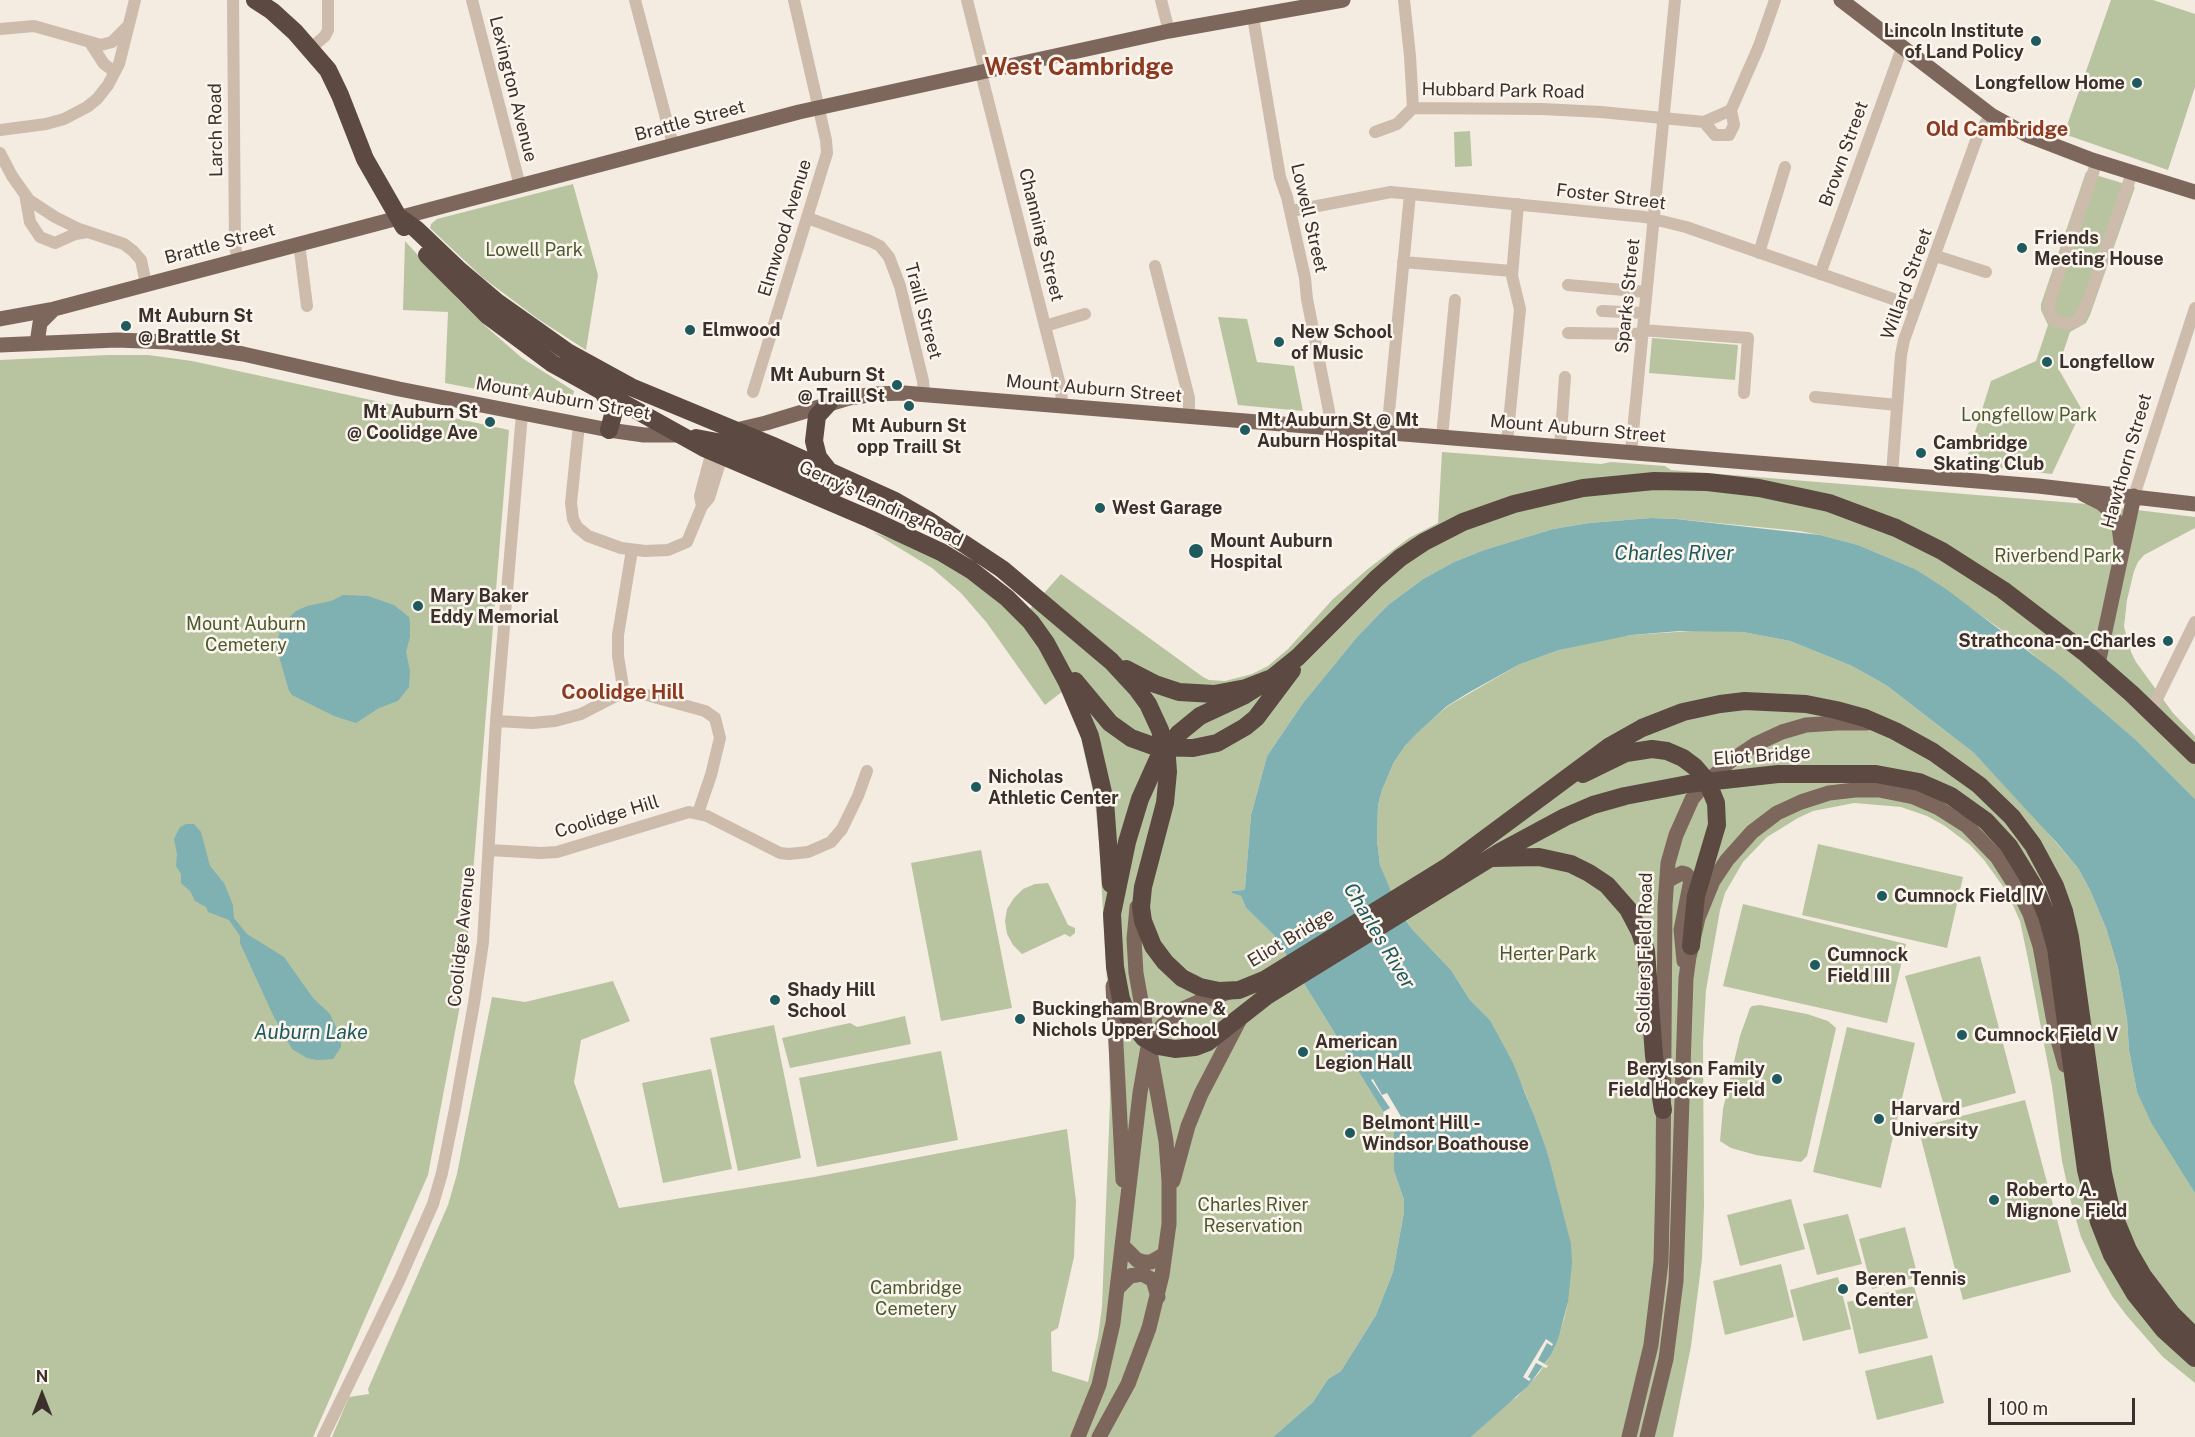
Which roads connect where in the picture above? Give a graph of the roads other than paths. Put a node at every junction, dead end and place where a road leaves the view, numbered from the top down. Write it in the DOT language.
graph roads {
  1 [pos="135,0"];
  2 [pos="233,0"];
  3 [pos="255,0"];
  4 [pos="472,0"];
  5 [pos="635,0"];
  6 [pos="794,0"];
  7 [pos="968,0"];
  8 [pos="1161,0"];
  9 [pos="1343,0"];
  10 [pos="1404,0"];
  11 [pos="1675,0"];
  12 [pos="1775,0"];
  13 [pos="1841,0"];
  14 [pos="332,1"];
  15 [pos="1292,4"];
  16 [pos="1252,17"];
  17 [pos="129,24"];
  18 [pos="0,29"];
  19 [pos="1169,31"];
  20 [pos="91,44"];
  21 [pos="311,48"];
  22 [pos="1902,48"];
  23 [pos="115,72"];
  24 [pos="983,72"];
  25 [pos="818,108"];
  26 [pos="1413,108"];
  27 [pos="1731,110"];
  28 [pos="1991,115"];
  29 [pos="1663,119"];
  30 [pos="1704,122"];
  31 [pos="0,130"];
  32 [pos="1375,132"];
  33 [pos="674,145"];
  34 [pos="0,153"];
  35 [pos="2097,161"];
  36 [pos="1785,167"];
  37 [pos="2132,173"];
  38 [pos="520,186"];
  39 [pos="2195,192"];
  40 [pos="25,194"];
  41 [pos="1410,194"];
  42 [pos="1518,204"];
  43 [pos="1291,211"];
  44 [pos="399,217"];
  45 [pos="808,218"];
  46 [pos="1654,219"];
  47 [pos="89,232"];
  48 [pos="299,243"];
  49 [pos="1759,253"];
  50 [pos="1936,256"];
  51 [pos="238,259"];
  52 [pos="1403,262"];
  53 [pos="1155,266"];
  54 [pos="1512,271"];
  55 [pos="1986,272"];
  56 [pos="1820,274"];
  57 [pos="146,284"];
  58 [pos="1568,285"];
  59 [pos="1646,292"];
  60 [pos="1455,300"];
  61 [pos="308,306"];
  62 [pos="1916,307"];
  63 [pos="2195,308"];
  64 [pos="54,309"];
  65 [pos="1602,311"];
  66 [pos="1643,313"];
  67 [pos="1085,314"];
  68 [pos="0,319"];
  69 [pos="1046,326"];
  70 [pos="1642,332"];
  71 [pos="1568,333"];
  72 [pos="2190,340"];
  73 [pos="37,343"];
  74 [pos="0,345"];
  75 [pos="1565,377"];
  76 [pos="753,392"];
  77 [pos="1744,393"];
  78 [pos="604,394"];
  79 [pos="924,394"];
  80 [pos="1815,397"];
  81 [pos="829,404"];
  82 [pos="1897,405"];
  83 [pos="1062,406"];
  84 [pos="522,414"];
  85 [pos="1189,416"];
  86 [pos="579,424"];
  87 [pos="1330,428"];
  88 [pos="609,430"];
  89 [pos="737,430"];
  90 [pos="1387,433"];
  91 [pos="681,435"];
  92 [pos="1442,437"];
  93 [pos="1507,442"];
  94 [pos="1560,447"];
  95 [pos="1631,452"];
  96 [pos="717,454"];
  97 [pos="833,473"];
  98 [pos="1892,474"];
  99 [pos="2072,490"];
  100 [pos="2134,496"];
  101 [pos="2195,504"];
  102 [pos="972,547"];
  103 [pos="632,550"];
  104 [pos="2121,554"];
  105 [pos="2195,622"];
  106 [pos="1310,647"];
  107 [pos="1051,652"];
  108 [pos="1104,654"];
  109 [pos="2098,664"];
  110 [pos="1272,678"];
  111 [pos="624,693"];
  112 [pos="2151,711"];
  113 [pos="496,721"];
  114 [pos="1879,724"];
  115 [pos="1165,748"];
  116 [pos="2195,754"];
  117 [pos="867,771"];
  118 [pos="1707,782"];
  119 [pos="1550,789"];
  120 [pos="698,813"];
  121 [pos="489,850"];
  122 [pos="1490,858"];
  123 [pos="1146,874"];
  124 [pos="1666,881"];
  125 [pos="1424,890"];
  126 [pos="1112,914"];
  127 [pos="1691,946"];
  128 [pos="1114,956"];
  129 [pos="1686,973"];
  130 [pos="1270,985"];
  131 [pos="1232,991"];
  132 [pos="1244,1013"];
  133 [pos="1149,1041"];
  134 [pos="2077,1108"];
  135 [pos="1663,1110"];
  136 [pos="1169,1196"];
  137 [pos="1125,1225"];
  138 [pos="1123,1246"];
  139 [pos="1165,1254"];
  140 [pos="1118,1288"];
  141 [pos="1158,1297"];
  142 [pos="2195,1337"];
  143 [pos="2195,1358"];
  144 [pos="323,1437"];
  145 [pos="1078,1437"];
  146 [pos="1100,1437"];
  147 [pos="1629,1437"];
  148 [pos="1647,1437"];
  1 -- 17 [label="street"];
  2 -- 51 [label="street, Larch Road"];
  3 -- 21 [label="highway, Gerry's Landing Road"];
  4 -- 38 [label="street, Lexington Avenue"];
  5 -- 33 [label="street"];
  6 -- 25 [label="street, Elmwood Avenue"];
  7 -- 24 [label="street, Channing Street"];
  8 -- 19 [label="street"];
  9 -- 15 [label="main road, Brattle Street"];
  10 -- 26 [label="street, Hubbard Park Road"];
  11 -- 29 [label="street, Sparks Street"];
  12 -- 27 [label="street"];
  13 -- 22 [label="main road"];
  14 -- 21 [label="street"];
  15 -- 16 [label="main road, Brattle Street"];
  16 -- 19 [label="main road, Brattle Street"];
  16 -- 43 [label="street, Lowell Street"];
  17 -- 20 [label="street"];
  17 -- 23 [label="street"];
  18 -- 20 [label="street"];
  19 -- 24 [label="main road, Brattle Street"];
  20 -- 23 [label="street"];
  21 -- 44 [label="highway, Gerry's Landing Road"];
  22 -- 28 [label="main road"];
  22 -- 56 [label="street, Brown Street"];
  23 -- 31 [label="street"];
  24 -- 25 [label="main road, Brattle Street"];
  24 -- 69 [label="street, Channing Street"];
  25 -- 33 [label="main road, Brattle Street"];
  25 -- 45 [label="street, Elmwood Avenue"];
  26 -- 29 [label="street, Hubbard Park Road"];
  26 -- 32 [label="street"];
  27 -- 30 [label="street"];
  27 -- 30 [label="street"];
  28 -- 35 [label="main road"];
  28 -- 50 [label="street, Willard Street"];
  29 -- 30 [label="street, Hubbard Park Road"];
  29 -- 46 [label="street, Sparks Street"];
  33 -- 38 [label="main road, Brattle Street"];
  34 -- 40 [label="street"];
  35 -- 37 [label="main road"];
  35 -- 37 [label="street"];
  36 -- 49 [label="street"];
  37 -- 39 [label="main road"];
  38 -- 44 [label="main road, Brattle Street"];
  40 -- 47 [label="street"];
  40 -- 47 [label="street"];
  41 -- 42 [label="street, Foster Street"];
  41 -- 43 [label="street, Foster Street"];
  41 -- 52 [label="street"];
  42 -- 46 [label="street, Foster Street"];
  42 -- 54 [label="street"];
  43 -- 87 [label="street, Lowell Street"];
  44 -- 48 [label="main road, Brattle Street"];
  44 -- 78 [label="highway, Gerry's Landing Road"];
  44 -- 89 [label="highway, Gerry's Landing Road"];
  45 -- 76 [label="street, Elmwood Avenue"];
  45 -- 79 [label="street, Traill Street"];
  46 -- 49 [label="street, Foster Street"];
  46 -- 59 [label="street, Sparks Street"];
  47 -- 57 [label="street"];
  48 -- 51 [label="main road, Brattle Street"];
  48 -- 61 [label="street"];
  49 -- 56 [label="street, Foster Street"];
  50 -- 55 [label="street"];
  50 -- 62 [label="street, Willard Street"];
  51 -- 57 [label="main road, Brattle Street"];
  52 -- 54 [label="street"];
  52 -- 90 [label="street"];
  53 -- 85 [label="street"];
  54 -- 93 [label="street"];
  56 -- 62 [label="street, Foster Street"];
  57 -- 64 [label="main road, Brattle Street"];
  58 -- 59 [label="street"];
  59 -- 66 [label="street, Sparks Street"];
  60 -- 92 [label="street"];
  62 -- 82 [label="street, Willard Street"];
  63 -- 72 [label="street, Hawthorn Street"];
  64 -- 68 [label="main road, Brattle Street"];
  64 -- 73 [label="main road"];
  65 -- 66 [label="street"];
  66 -- 70 [label="street, Sparks Street"];
  67 -- 69 [label="street"];
  69 -- 83 [label="street, Channing Street"];
  70 -- 71 [label="street"];
  70 -- 77 [label="street"];
  70 -- 95 [label="street, Sparks Street"];
  72 -- 100 [label="street, Hawthorn Street"];
  73 -- 74 [label="main road, Mount Auburn Street"];
  73 -- 84 [label="main road, Mount Auburn Street"];
  75 -- 94 [label="street"];
  78 -- 88 [label="highway"];
  78 -- 91 [label="highway, Gerry's Landing Road"];
  79 -- 81 [label="main road, Mount Auburn Street"];
  79 -- 83 [label="main road, Mount Auburn Street"];
  80 -- 82 [label="street"];
  81 -- 89 [label="main road, Mount Auburn Street"];
  81 -- 97 [label="highway"];
  82 -- 98 [label="street, Willard Street"];
  83 -- 85 [label="main road, Mount Auburn Street"];
  84 -- 86 [label="main road, Mount Auburn Street"];
  84 -- 113 [label="street, Coolidge Avenue"];
  85 -- 87 [label="main road, Mount Auburn Street"];
  86 -- 88 [label="main road, Mount Auburn Street"];
  86 -- 103 [label="street"];
  87 -- 90 [label="main road, Mount Auburn Street"];
  88 -- 91 [label="main road, Mount Auburn Street"];
  89 -- 91 [label="main road, Mount Auburn Street"];
  89 -- 97 [label="highway, Gerry's Landing Road"];
  90 -- 92 [label="main road, Mount Auburn Street"];
  91 -- 96 [label="highway, Gerry's Landing Road"];
  91 -- 102 [label="highway"];
  92 -- 93 [label="main road, Mount Auburn Street"];
  93 -- 94 [label="main road, Mount Auburn Street"];
  94 -- 95 [label="main road, Mount Auburn Street"];
  95 -- 98 [label="main road, Mount Auburn Street"];
  96 -- 103 [label="street"];
  96 -- 107 [label="highway, Gerry's Landing Road"];
  97 -- 102 [label="highway, Gerry's Landing Road"];
  98 -- 99 [label="main road, Mount Auburn Street"];
  99 -- 100 [label="main road, Mount Auburn Street"];
  99 -- 104 [label="main road"];
  100 -- 101 [label="main road, Mount Auburn Street"];
  100 -- 104 [label="main road, Hawthorn Street"];
  102 -- 108 [label="highway, Gerry's Landing Road"];
  103 -- 111 [label="street"];
  104 -- 109 [label="main road, Hawthorn Street"];
  105 -- 112 [label="street"];
  106 -- 109 [label="highway"];
  106 -- 110 [label="highway"];
  106 -- 115 [label="highway"];
  107 -- 115 [label="highway"];
  107 -- 126 [label="highway, Gerry's Landing Road"];
  108 -- 110 [label="highway"];
  108 -- 115 [label="highway, Gerry's Landing Road"];
  109 -- 112 [label="highway"];
  110 -- 115 [label="highway"];
  111 -- 113 [label="street"];
  111 -- 120 [label="street"];
  112 -- 116 [label="highway"];
  113 -- 121 [label="street, Coolidge Avenue"];
  114 -- 118 [label="main road, Soldiers Field Road"];
  114 -- 119 [label="highway, Eliot Bridge"];
  114 -- 142 [label="highway, Soldiers Field Road"];
  115 -- 123 [label="highway, Gerry's Landing Road"];
  115 -- 126 [label="highway"];
  117 -- 120 [label="street"];
  118 -- 119 [label="highway"];
  118 -- 122 [label="highway, Eliot Bridge"];
  118 -- 124 [label="main road, Soldiers Field Road"];
  118 -- 127 [label="highway"];
  118 -- 134 [label="highway, Eliot Bridge"];
  119 -- 125 [label="highway, Eliot Bridge"];
  120 -- 121 [label="street, Coolidge Hill"];
  121 -- 144 [label="street, Coolidge Avenue"];
  122 -- 125 [label="highway, Eliot Bridge"];
  122 -- 135 [label="highway"];
  123 -- 131 [label="highway, Gerry's Landing Road"];
  123 -- 133 [label="main road"];
  124 -- 129 [label="main road"];
  124 -- 135 [label="main road, Soldiers Field Road"];
  125 -- 130 [label="highway, Eliot Bridge"];
  126 -- 128 [label="highway"];
  127 -- 129 [label="main road"];
  127 -- 134 [label="main road"];
  128 -- 133 [label="highway"];
  128 -- 137 [label="main road"];
  129 -- 148 [label="main road"];
  130 -- 131 [label="highway, Eliot Bridge"];
  130 -- 132 [label="highway"];
  131 -- 133 [label="main road"];
  132 -- 133 [label="highway"];
  132 -- 136 [label="main road"];
  133 -- 136 [label="main road"];
  133 -- 137 [label="main road"];
  134 -- 143 [label="highway"];
  135 -- 147 [label="main road, Soldiers Field Road"];
  136 -- 139 [label="main road"];
  137 -- 138 [label="main road"];
  138 -- 139 [label="main road"];
  138 -- 140 [label="main road"];
  139 -- 141 [label="main road"];
  140 -- 141 [label="main road"];
  140 -- 145 [label="main road"];
  141 -- 146 [label="main road"];
}
